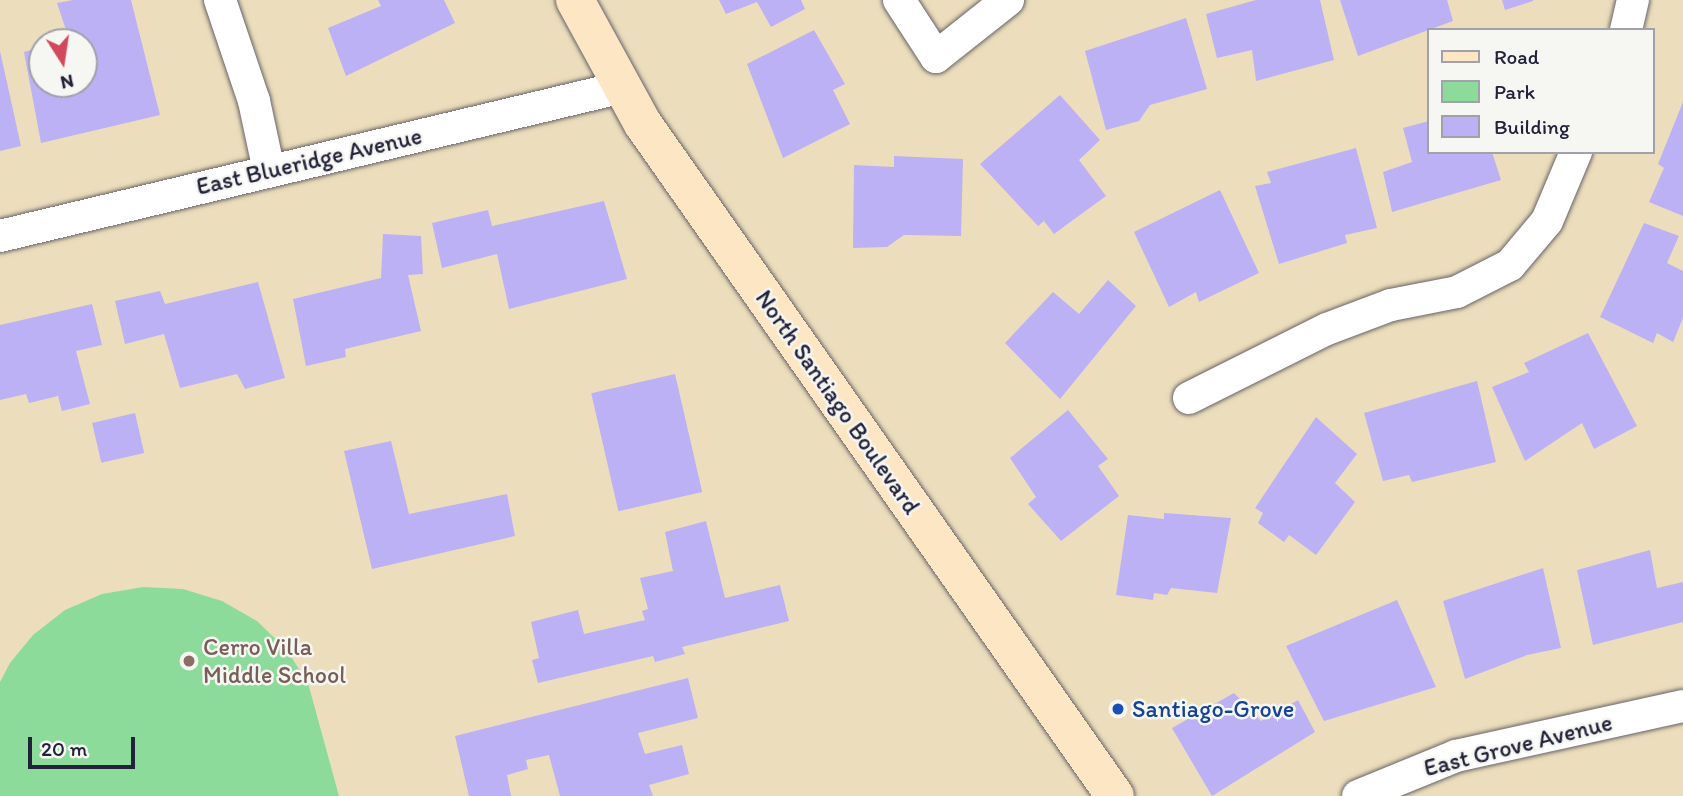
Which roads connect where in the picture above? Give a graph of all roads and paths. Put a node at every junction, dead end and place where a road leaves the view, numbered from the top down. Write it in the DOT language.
graph roads {
  1 [pos="220,0"];
  2 [pos="575,0"];
  3 [pos="899,0"];
  4 [pos="1007,0"];
  5 [pos="1633,0"];
  6 [pos="1626,28"];
  7 [pos="619,88"];
  8 [pos="1575,154"];
  9 [pos="269,171"];
  10 [pos="0,236"];
  11 [pos="1189,398"];
  12 [pos="1683,706"];
  13 [pos="1115,796"];
  14 [pos="1358,796"];
  1 -- 9 [label="street"];
  2 -- 7 [label="main road, North Santiago Boulevard"];
  3 -- 4 [label="street"];
  5 -- 6 [label="street"];
  7 -- 9 [label="street, East Blueridge Avenue"];
  7 -- 13 [label="main road, North Santiago Boulevard"];
  8 -- 11 [label="street"];
  9 -- 10 [label="street, East Blueridge Avenue"];
  12 -- 14 [label="street, East Grove Avenue"];
}
